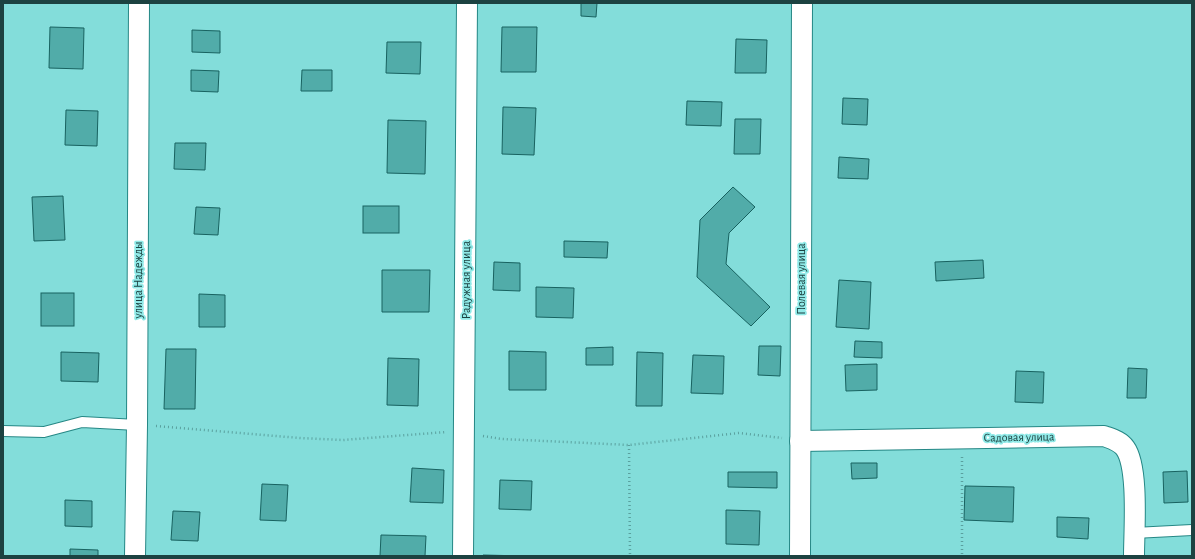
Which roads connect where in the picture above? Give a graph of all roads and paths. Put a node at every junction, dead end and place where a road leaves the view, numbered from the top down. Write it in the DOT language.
graph roads {
  1 [pos="139,3"];
  2 [pos="467,3"];
  3 [pos="802,3"];
  4 [pos="138,425"];
  5 [pos="3,431"];
  6 [pos="962,438"];
  7 [pos="800,440"];
  8 [pos="629,445"];
  9 [pos="1192,530"];
  10 [pos="1134,533"];
  11 [pos="135,556"];
  12 [pos="463,556"];
  13 [pos="630,556"];
  14 [pos="800,556"];
  15 [pos="962,556"];
  16 [pos="1134,556"];
  1 -- 4 [label="street, улица Надежды"];
  2 -- 12 [label="street, Радужная улица"];
  3 -- 7 [label="street, Полевая улица"];
  4 -- 5 [label="lane"];
  4 -- 11 [label="street, улица Надежды"];
  6 -- 7 [label="street, Садовая улица"];
  6 -- 10 [label="street, Садовая улица"];
  6 -- 15 [label="path"];
  7 -- 14 [label="street, Полевая улица"];
  8 -- 13 [label="path"];
  9 -- 10 [label="lane"];
  10 -- 16 [label="street, Садовая улица"];
}
